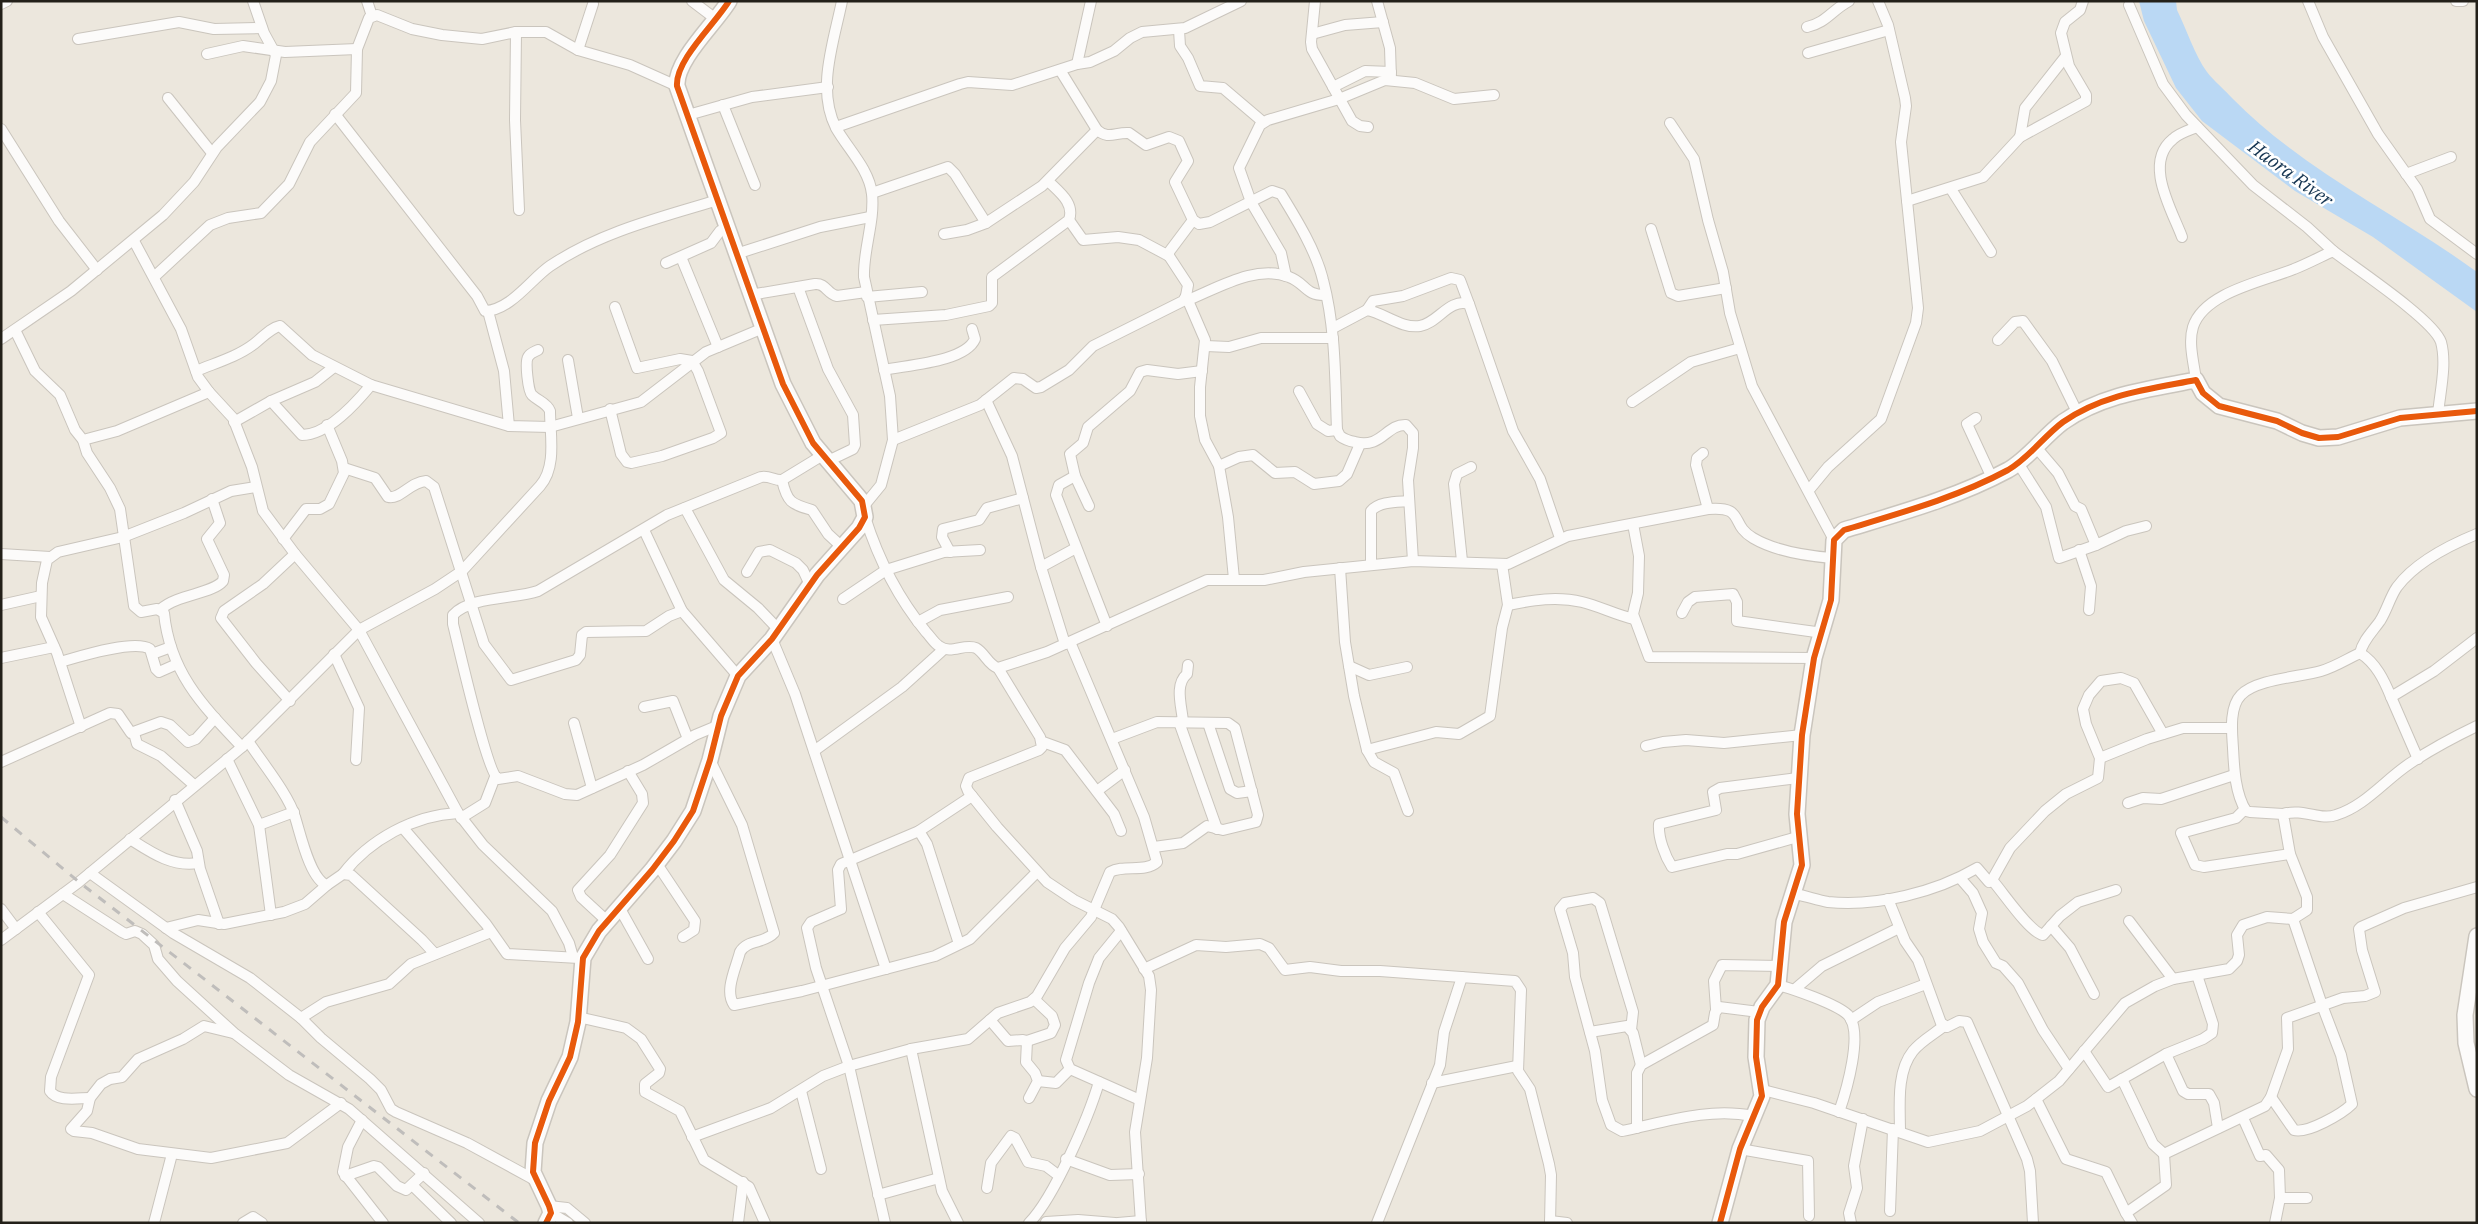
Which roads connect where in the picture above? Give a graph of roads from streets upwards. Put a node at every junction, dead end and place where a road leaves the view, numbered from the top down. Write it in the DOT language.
graph roads {
  1 [pos="7,1"];
  2 [pos="253,1"];
  3 [pos="367,1"];
  4 [pos="692,1"];
  5 [pos="729,1"];
  6 [pos="842,1"];
  7 [pos="1091,1"];
  8 [pos="1241,1"];
  9 [pos="1315,1"];
  10 [pos="1377,1"];
  11 [pos="1849,1"];
  12 [pos="1878,1"];
  13 [pos="2083,1"];
  14 [pos="2308,1"];
  15 [pos="2456,1"];
  16 [pos="2463,1"];
  17 [pos="1,4"];
  18 [pos="593,4"];
  19 [pos="2129,5"];
  20 [pos="372,16"];
  21 [pos="717,20"];
  22 [pos="1382,22"];
  23 [pos="1807,27"];
  24 [pos="262,28"];
  25 [pos="1179,30"];
  26 [pos="1889,30"];
  27 [pos="516,32"];
  28 [pos="1312,34"];
  29 [pos="78,39"];
  30 [pos="357,49"];
  31 [pos="274,50"];
  32 [pos="578,50"];
  33 [pos="1808,53"];
  34 [pos="206,54"];
  35 [pos="2066,56"];
  36 [pos="1077,64"];
  37 [pos="1060,70"];
  38 [pos="1391,76"];
  39 [pos="677,86"];
  40 [pos="828,87"];
  41 [pos="1333,87"];
  42 [pos="1494,95"];
  43 [pos="168,98"];
  44 [pos="1339,99"];
  45 [pos="723,105"];
  46 [pos="335,114"];
  47 [pos="688,115"];
  48 [pos="1263,122"];
  49 [pos="1670,123"];
  50 [pos="836,127"];
  51 [pos="1368,127"];
  52 [pos="2197,127"];
  53 [pos="1,129"];
  54 [pos="1098,130"];
  55 [pos="2020,137"];
  56 [pos="212,153"];
  57 [pos="2450,157"];
  58 [pos="2406,174"];
  59 [pos="1048,181"];
  60 [pos="755,185"];
  61 [pos="1951,189"];
  62 [pos="872,193"];
  63 [pos="718,200"];
  64 [pos="1907,201"];
  65 [pos="1251,202"];
  66 [pos="519,210"];
  67 [pos="870,218"];
  68 [pos="1069,220"];
  69 [pos="1193,220"];
  70 [pos="986,223"];
  71 [pos="728,228"];
  72 [pos="1651,229"];
  73 [pos="944,234"];
  74 [pos="2182,237"];
  75 [pos="134,241"];
  76 [pos="2333,251"];
  77 [pos="1991,252"];
  78 [pos="736,254"];
  79 [pos="2477,254"];
  80 [pos="1169,256"];
  81 [pos="681,257"];
  82 [pos="666,263"];
  83 [pos="97,270"];
  84 [pos="1286,276"];
  85 [pos="154,277"];
  86 [pos="798,287"];
  87 [pos="1726,288"];
  88 [pos="922,292"];
  89 [pos="867,294"];
  90 [pos="750,295"];
  91 [pos="1326,295"];
  92 [pos="1187,298"];
  93 [pos="1469,304"];
  94 [pos="614,307"];
  95 [pos="1367,310"];
  96 [pos="488,311"];
  97 [pos="873,320"];
  98 [pos="761,329"];
  99 [pos="972,329"];
  100 [pos="14,330"];
  101 [pos="1333,333"];
  102 [pos="1,339"];
  103 [pos="1998,340"];
  104 [pos="1206,346"];
  105 [pos="718,347"];
  106 [pos="1740,348"];
  107 [pos="538,350"];
  108 [pos="568,360"];
  109 [pos="692,361"];
  110 [pos="334,366"];
  111 [pos="884,370"];
  112 [pos="196,371"];
  113 [pos="1202,371"];
  114 [pos="2196,380"];
  115 [pos="371,385"];
  116 [pos="209,392"];
  117 [pos="1299,392"];
  118 [pos="986,400"];
  119 [pos="271,401"];
  120 [pos="1632,402"];
  121 [pos="610,409"];
  122 [pos="2477,411"];
  123 [pos="2078,414"];
  124 [pos="2438,414"];
  125 [pos="578,418"];
  126 [pos="1976,418"];
  127 [pos="234,422"];
  128 [pos="327,425"];
  129 [pos="509,426"];
  130 [pos="550,427"];
  131 [pos="1338,430"];
  132 [pos="83,440"];
  133 [pos="893,440"];
  134 [pos="1360,444"];
  135 [pos="2035,446"];
  136 [pos="1702,453"];
  137 [pos="826,458"];
  138 [pos="2018,463"];
  139 [pos="1219,466"];
  140 [pos="1471,467"];
  141 [pos="344,468"];
  142 [pos="1075,476"];
  143 [pos="1992,478"];
  144 [pos="782,480"];
  145 [pos="256,487"];
  146 [pos="1809,490"];
  147 [pos="1023,498"];
  148 [pos="212,499"];
  149 [pos="1409,501"];
  150 [pos="1089,506"];
  151 [pos="685,508"];
  152 [pos="1708,509"];
  153 [pos="864,512"];
  154 [pos="1633,524"];
  155 [pos="2146,526"];
  156 [pos="644,530"];
  157 [pos="2477,534"];
  158 [pos="123,537"];
  159 [pos="1560,538"];
  160 [pos="283,539"];
  161 [pos="1834,540"];
  162 [pos="2096,544"];
  163 [pos="842,547"];
  164 [pos="1076,548"];
  165 [pos="980,550"];
  166 [pos="2079,550"];
  167 [pos="950,552"];
  168 [pos="1,554"];
  169 [pos="295,554"];
  170 [pos="50,557"];
  171 [pos="1832,558"];
  172 [pos="1413,561"];
  173 [pos="1462,561"];
  174 [pos="1502,564"];
  175 [pos="1371,565"];
  176 [pos="1041,567"];
  177 [pos="1340,568"];
  178 [pos="886,570"];
  179 [pos="462,571"];
  180 [pos="747,572"];
  181 [pos="1234,579"];
  182 [pos="810,586"];
  183 [pos="41,596"];
  184 [pos="1008,597"];
  185 [pos="843,599"];
  186 [pos="473,604"];
  187 [pos="1,605"];
  188 [pos="1508,605"];
  189 [pos="161,610"];
  190 [pos="2089,610"];
  191 [pos="682,611"];
  192 [pos="1682,613"];
  193 [pos="1634,619"];
  194 [pos="918,622"];
  195 [pos="1108,626"];
  196 [pos="359,630"];
  197 [pos="1823,633"];
  198 [pos="775,635"];
  199 [pos="2477,638"];
  200 [pos="1068,643"];
  201 [pos="171,646"];
  202 [pos="54,647"];
  203 [pos="944,649"];
  204 [pos="2360,653"];
  205 [pos="152,654"];
  206 [pos="334,654"];
  207 [pos="1,658"];
  208 [pos="1814,658"];
  209 [pos="60,662"];
  210 [pos="177,664"];
  211 [pos="1188,665"];
  212 [pos="1349,666"];
  213 [pos="1407,667"];
  214 [pos="998,668"];
  215 [pos="738,676"];
  216 [pos="2391,697"];
  217 [pos="290,701"];
  218 [pos="644,707"];
  219 [pos="215,718"];
  220 [pos="1181,722"];
  221 [pos="574,723"];
  222 [pos="1208,723"];
  223 [pos="718,725"];
  224 [pos="2477,726"];
  225 [pos="81,727"];
  226 [pos="2232,728"];
  227 [pos="134,733"];
  228 [pos="1802,734"];
  229 [pos="2163,734"];
  230 [pos="688,738"];
  231 [pos="1112,739"];
  232 [pos="1043,742"];
  233 [pos="245,744"];
  234 [pos="1646,746"];
  235 [pos="1367,750"];
  236 [pos="814,752"];
  237 [pos="2100,758"];
  238 [pos="226,759"];
  239 [pos="2418,759"];
  240 [pos="356,760"];
  241 [pos="710,760"];
  242 [pos="1,762"];
  243 [pos="1125,770"];
  244 [pos="628,771"];
  245 [pos="2234,775"];
  246 [pos="495,777"];
  247 [pos="1798,778"];
  248 [pos="194,785"];
  249 [pos="592,788"];
  250 [pos="1097,791"];
  251 [pos="1252,791"];
  252 [pos="972,796"];
  253 [pos="176,800"];
  254 [pos="2128,803"];
  255 [pos="2244,809"];
  256 [pos="1408,811"];
  257 [pos="294,812"];
  258 [pos="2283,814"];
  259 [pos="459,816"];
  260 [pos="259,825"];
  261 [pos="403,828"];
  262 [pos="1218,829"];
  263 [pos="919,831"];
  264 [pos="1121,831"];
  265 [pos="1801,836"];
  266 [pos="130,839"];
  267 [pos="1154,847"];
  268 [pos="2290,854"];
  269 [pos="851,860"];
  270 [pos="198,863"];
  271 [pos="657,864"];
  272 [pos="1037,872"];
  273 [pos="90,873"];
  274 [pos="343,874"];
  275 [pos="1960,878"];
  276 [pos="1992,880"];
  277 [pos="327,885"];
  278 [pos="2477,887"];
  279 [pos="2116,890"];
  280 [pos="62,894"];
  281 [pos="1795,894"];
  282 [pos="1888,899"];
  283 [pos="620,907"];
  284 [pos="1,910"];
  285 [pos="1094,910"];
  286 [pos="38,912"];
  287 [pos="271,915"];
  288 [pos="2293,919"];
  289 [pos="608,921"];
  290 [pos="2129,921"];
  291 [pos="219,924"];
  292 [pos="2051,926"];
  293 [pos="166,928"];
  294 [pos="1899,928"];
  295 [pos="16,929"];
  296 [pos="1121,931"];
  297 [pos="491,932"];
  298 [pos="2477,936"];
  299 [pos="683,937"];
  300 [pos="1,940"];
  301 [pos="959,944"];
  302 [pos="435,954"];
  303 [pos="578,957"];
  304 [pos="648,960"];
  305 [pos="1780,966"];
  306 [pos="886,969"];
  307 [pos="1144,969"];
  308 [pos="2197,975"];
  309 [pos="1462,977"];
  310 [pos="2173,979"];
  311 [pos="1926,984"];
  312 [pos="823,985"];
  313 [pos="1778,985"];
  314 [pos="1795,989"];
  315 [pos="2094,994"];
  316 [pos="1034,999"];
  317 [pos="2322,1006"];
  318 [pos="1716,1009"];
  319 [pos="1760,1012"];
  320 [pos="2471,1014"];
  321 [pos="578,1017"];
  322 [pos="301,1018"];
  323 [pos="990,1020"];
  324 [pos="1851,1020"];
  325 [pos="1944,1026"];
  326 [pos="1631,1030"];
  327 [pos="1590,1032"];
  328 [pos="234,1033"];
  329 [pos="1027,1041"];
  330 [pos="911,1049"];
  331 [pos="2084,1051"];
  332 [pos="2166,1054"];
  333 [pos="1641,1065"];
  334 [pos="849,1066"];
  335 [pos="1517,1066"];
  336 [pos="1070,1069"];
  337 [pos="2069,1069"];
  338 [pos="2122,1079"];
  339 [pos="1038,1082"];
  340 [pos="1099,1082"];
  341 [pos="1432,1083"];
  342 [pos="2477,1089"];
  343 [pos="801,1090"];
  344 [pos="1763,1090"];
  345 [pos="2271,1097"];
  346 [pos="90,1098"];
  347 [pos="1029,1098"];
  348 [pos="1140,1100"];
  349 [pos="2036,1100"];
  350 [pos="342,1103"];
  351 [pos="1839,1112"];
  352 [pos="1753,1116"];
  353 [pos="2010,1116"];
  354 [pos="2243,1118"];
  355 [pos="1863,1119"];
  356 [pos="362,1120"];
  357 [pos="1637,1128"];
  358 [pos="2218,1128"];
  359 [pos="1897,1130"];
  360 [pos="692,1137"];
  361 [pos="1740,1149"];
  362 [pos="172,1154"];
  363 [pos="2164,1154"];
  364 [pos="1066,1159"];
  365 [pos="821,1169"];
  366 [pos="424,1174"];
  367 [pos="1139,1174"];
  368 [pos="1058,1175"];
  369 [pos="346,1176"];
  370 [pos="939,1178"];
  371 [pos="536,1180"];
  372 [pos="743,1182"];
  373 [pos="412,1186"];
  374 [pos="987,1188"];
  375 [pos="878,1195"];
  376 [pos="2280,1198"];
  377 [pos="2307,1198"];
  378 [pos="1890,1211"];
  379 [pos="2126,1212"];
  380 [pos="1038,1213"];
  381 [pos="548,1216"];
  382 [pos="1809,1216"];
  383 [pos="1046,1222"];
  384 [pos="1141,1222"];
  385 [pos="1550,1222"];
  386 [pos="2030,1222"];
  387 [pos="154,1223"];
  388 [pos="243,1223"];
  389 [pos="262,1223"];
  390 [pos="383,1223"];
  391 [pos="451,1223"];
  392 [pos="480,1223"];
  393 [pos="568,1223"];
  394 [pos="585,1223"];
  395 [pos="738,1223"];
  396 [pos="765,1223"];
  397 [pos="885,1223"];
  398 [pos="958,1223"];
  399 [pos="1029,1223"];
  400 [pos="1116,1223"];
  401 [pos="1377,1223"];
  402 [pos="1567,1223"];
  403 [pos="1720,1223"];
  404 [pos="1850,1223"];
  405 [pos="2132,1223"];
  406 [pos="2275,1223"];
  1 -- 17 [label="street"];
  2 -- 24 [label="street"];
  3 -- 20 [label="street"];
  4 -- 21 [label="street"];
  5 -- 21 [label="street"];
  6 -- 40 [label="street"];
  7 -- 36 [label="street"];
  8 -- 25 [label="street"];
  9 -- 28 [label="street"];
  10 -- 22 [label="street"];
  11 -- 23 [label="street"];
  12 -- 26 [label="street"];
  13 -- 35 [label="street"];
  14 -- 58 [label="street"];
  15 -- 16 [label="street"];
  18 -- 32 [label="street"];
  19 -- 52 [label="street"];
  20 -- 27 [label="street"];
  20 -- 30 [label="street"];
  21 -- 39 [label="street"];
  22 -- 28 [label="street"];
  22 -- 38 [label="street"];
  24 -- 29 [label="street"];
  24 -- 31 [label="street"];
  25 -- 36 [label="street"];
  25 -- 48 [label="street"];
  26 -- 33 [label="street"];
  26 -- 64 [label="street"];
  27 -- 32 [label="street"];
  27 -- 66 [label="street"];
  28 -- 41 [label="street"];
  30 -- 31 [label="street"];
  30 -- 46 [label="street"];
  31 -- 34 [label="street"];
  31 -- 56 [label="street"];
  32 -- 39 [label="street"];
  35 -- 55 [label="street"];
  35 -- 55 [label="street"];
  36 -- 37 [label="street"];
  37 -- 50 [label="street"];
  37 -- 54 [label="street"];
  38 -- 41 [label="street"];
  38 -- 42 [label="street"];
  38 -- 44 [label="street"];
  39 -- 47 [label="street"];
  40 -- 45 [label="street"];
  40 -- 50 [label="street"];
  41 -- 44 [label="street"];
  43 -- 56 [label="street"];
  44 -- 48 [label="street"];
  44 -- 51 [label="street"];
  45 -- 47 [label="street"];
  45 -- 60 [label="street"];
  46 -- 85 [label="street"];
  46 -- 96 [label="street"];
  47 -- 63 [label="street"];
  48 -- 65 [label="street"];
  49 -- 87 [label="street"];
  50 -- 62 [label="street"];
  52 -- 74 [label="street"];
  52 -- 76 [label="street"];
  53 -- 83 [label="street"];
  54 -- 59 [label="street"];
  54 -- 69 [label="street"];
  55 -- 61 [label="street"];
  56 -- 75 [label="street"];
  57 -- 58 [label="street"];
  58 -- 79 [label="street"];
  59 -- 68 [label="street"];
  59 -- 70 [label="street"];
  61 -- 64 [label="street"];
  61 -- 77 [label="street"];
  62 -- 67 [label="street"];
  62 -- 70 [label="street"];
  63 -- 71 [label="street"];
  63 -- 96 [label="street"];
  64 -- 146 [label="street"];
  65 -- 69 [label="street"];
  65 -- 84 [label="street"];
  65 -- 91 [label="street"];
  67 -- 78 [label="street"];
  67 -- 89 [label="street"];
  68 -- 80 [label="street"];
  68 -- 97 [label="street"];
  69 -- 80 [label="street"];
  70 -- 73 [label="street"];
  71 -- 78 [label="street"];
  71 -- 81 [label="street"];
  72 -- 87 [label="street"];
  75 -- 83 [label="street"];
  75 -- 85 [label="street"];
  76 -- 114 [label="street"];
  76 -- 124 [label="street"];
  78 -- 90 [label="street"];
  80 -- 92 [label="street"];
  81 -- 82 [label="street"];
  81 -- 105 [label="street"];
  83 -- 100 [label="street"];
  84 -- 91 [label="street"];
  84 -- 92 [label="street"];
  85 -- 112 [label="street"];
  86 -- 89 [label="street"];
  86 -- 90 [label="street"];
  86 -- 137 [label="street"];
  87 -- 106 [label="street"];
  88 -- 89 [label="street"];
  89 -- 97 [label="street"];
  90 -- 98 [label="street"];
  91 -- 101 [label="street"];
  92 -- 104 [label="street"];
  92 -- 118 [label="street"];
  93 -- 95 [label="street"];
  93 -- 95 [label="street"];
  93 -- 159 [label="street"];
  94 -- 109 [label="street"];
  95 -- 101 [label="street"];
  96 -- 129 [label="street"];
  97 -- 111 [label="street"];
  98 -- 105 [label="street"];
  98 -- 137 [label="street"];
  99 -- 111 [label="street"];
  100 -- 102 [label="street"];
  100 -- 132 [label="street"];
  101 -- 104 [label="street"];
  101 -- 131 [label="street"];
  103 -- 123 [label="street"];
  104 -- 113 [label="street"];
  105 -- 109 [label="street"];
  106 -- 120 [label="street"];
  106 -- 146 [label="street"];
  107 -- 130 [label="street"];
  108 -- 125 [label="street"];
  109 -- 121 [label="street"];
  109 -- 121 [label="street"];
  110 -- 112 [label="street"];
  110 -- 115 [label="street"];
  110 -- 119 [label="street"];
  111 -- 133 [label="street"];
  112 -- 116 [label="street"];
  113 -- 139 [label="street"];
  113 -- 142 [label="street"];
  114 -- 123 [label="street"];
  114 -- 124 [label="street"];
  115 -- 128 [label="street"];
  115 -- 129 [label="street"];
  116 -- 127 [label="street"];
  116 -- 132 [label="street"];
  117 -- 131 [label="street"];
  118 -- 133 [label="street"];
  118 -- 147 [label="street"];
  119 -- 127 [label="street"];
  119 -- 128 [label="street"];
  121 -- 125 [label="street"];
  122 -- 124 [label="street"];
  123 -- 135 [label="street"];
  125 -- 130 [label="street"];
  126 -- 143 [label="street"];
  127 -- 145 [label="street"];
  128 -- 141 [label="street"];
  129 -- 130 [label="street"];
  130 -- 179 [label="street"];
  131 -- 134 [label="street"];
  132 -- 158 [label="street"];
  133 -- 153 [label="street"];
  134 -- 139 [label="street"];
  134 -- 149 [label="street"];
  135 -- 138 [label="street"];
  135 -- 162 [label="street"];
  136 -- 152 [label="street"];
  137 -- 144 [label="street"];
  137 -- 153 [label="street"];
  138 -- 143 [label="street"];
  138 -- 166 [label="street"];
  139 -- 181 [label="street"];
  140 -- 173 [label="street"];
  141 -- 160 [label="street"];
  141 -- 179 [label="street"];
  142 -- 150 [label="street"];
  142 -- 164 [label="street"];
  143 -- 161 [label="street"];
  144 -- 151 [label="street"];
  144 -- 163 [label="street"];
  145 -- 148 [label="street"];
  145 -- 160 [label="street"];
  146 -- 161 [label="street"];
  147 -- 167 [label="street"];
  147 -- 176 [label="street"];
  148 -- 158 [label="street"];
  148 -- 189 [label="street"];
  149 -- 172 [label="street"];
  149 -- 175 [label="street"];
  151 -- 156 [label="street"];
  151 -- 198 [label="street"];
  152 -- 154 [label="street"];
  152 -- 171 [label="street"];
  153 -- 163 [label="street"];
  153 -- 178 [label="street"];
  154 -- 159 [label="street"];
  154 -- 193 [label="street"];
  155 -- 162 [label="street"];
  156 -- 186 [label="street"];
  156 -- 191 [label="street"];
  157 -- 204 [label="street"];
  158 -- 170 [label="street"];
  158 -- 189 [label="street"];
  159 -- 174 [label="street"];
  160 -- 169 [label="street"];
  161 -- 171 [label="street"];
  162 -- 166 [label="street"];
  163 -- 182 [label="street"];
  164 -- 176 [label="street"];
  164 -- 195 [label="street"];
  165 -- 167 [label="street"];
  166 -- 190 [label="street"];
  167 -- 178 [label="street"];
  168 -- 170 [label="street"];
  169 -- 196 [label="street"];
  169 -- 217 [label="street"];
  170 -- 183 [label="street"];
  171 -- 197 [label="street"];
  172 -- 173 [label="street"];
  172 -- 175 [label="street"];
  173 -- 174 [label="street"];
  174 -- 188 [label="street"];
  175 -- 177 [label="street"];
  176 -- 200 [label="street"];
  177 -- 181 [label="street"];
  177 -- 212 [label="street"];
  178 -- 185 [label="street"];
  178 -- 194 [label="street"];
  179 -- 186 [label="street"];
  179 -- 196 [label="street"];
  180 -- 182 [label="street"];
  181 -- 195 [label="street"];
  182 -- 198 [label="street"];
  183 -- 187 [label="street"];
  183 -- 202 [label="street"];
  184 -- 194 [label="street"];
  186 -- 191 [label="street"];
  186 -- 246 [label="street"];
  188 -- 193 [label="street"];
  188 -- 235 [label="street"];
  189 -- 201 [label="street"];
  191 -- 215 [label="street"];
  192 -- 197 [label="street"];
  193 -- 208 [label="street"];
  194 -- 203 [label="street"];
  195 -- 200 [label="street"];
  196 -- 206 [label="street"];
  196 -- 259 [label="street"];
  197 -- 208 [label="street"];
  198 -- 215 [label="street"];
  198 -- 236 [label="street"];
  199 -- 216 [label="street"];
  200 -- 214 [label="street"];
  200 -- 231 [label="street"];
  201 -- 205 [label="street"];
  201 -- 210 [label="street"];
  202 -- 207 [label="street"];
  202 -- 209 [label="street"];
  203 -- 214 [label="street"];
  203 -- 236 [label="street"];
  204 -- 216 [label="street"];
  204 -- 226 [label="street"];
  205 -- 209 [label="street"];
  205 -- 210 [label="street"];
  206 -- 217 [label="street"];
  206 -- 240 [label="street"];
  208 -- 228 [label="street"];
  209 -- 225 [label="street"];
  210 -- 219 [label="street"];
  211 -- 220 [label="street"];
  212 -- 213 [label="street"];
  212 -- 235 [label="street"];
  214 -- 232 [label="street"];
  215 -- 223 [label="street"];
  216 -- 239 [label="street"];
  217 -- 233 [label="street"];
  218 -- 230 [label="street"];
  219 -- 227 [label="street"];
  219 -- 233 [label="street"];
  220 -- 222 [label="street"];
  220 -- 231 [label="street"];
  220 -- 262 [label="street"];
  221 -- 249 [label="street"];
  222 -- 251 [label="street"];
  222 -- 251 [label="street"];
  223 -- 230 [label="street"];
  223 -- 241 [label="street"];
  224 -- 239 [label="street"];
  225 -- 227 [label="street"];
  225 -- 242 [label="street"];
  226 -- 229 [label="street"];
  226 -- 245 [label="street"];
  227 -- 248 [label="street"];
  228 -- 234 [label="street"];
  228 -- 247 [label="street"];
  229 -- 237 [label="street"];
  229 -- 237 [label="street"];
  230 -- 244 [label="street"];
  231 -- 243 [label="street"];
  232 -- 250 [label="street"];
  232 -- 252 [label="street"];
  233 -- 238 [label="street"];
  233 -- 257 [label="street"];
  235 -- 256 [label="street"];
  236 -- 269 [label="street"];
  237 -- 276 [label="street"];
  238 -- 248 [label="street"];
  238 -- 260 [label="street"];
  239 -- 258 [label="street"];
  241 -- 271 [label="street"];
  241 -- 312 [label="street"];
  243 -- 250 [label="street"];
  243 -- 267 [label="street"];
  244 -- 249 [label="street"];
  244 -- 289 [label="street"];
  245 -- 254 [label="street"];
  245 -- 255 [label="street"];
  246 -- 249 [label="street"];
  246 -- 259 [label="street"];
  247 -- 265 [label="street"];
  247 -- 265 [label="street"];
  248 -- 253 [label="street"];
  250 -- 264 [label="street"];
  251 -- 262 [label="street"];
  252 -- 263 [label="street"];
  252 -- 272 [label="street"];
  253 -- 266 [label="street"];
  253 -- 270 [label="street"];
  255 -- 258 [label="street"];
  255 -- 268 [label="street"];
  257 -- 260 [label="street"];
  257 -- 277 [label="street"];
  258 -- 268 [label="street"];
  259 -- 261 [label="street"];
  259 -- 303 [label="street"];
  260 -- 287 [label="street"];
  261 -- 274 [label="street"];
  261 -- 297 [label="street"];
  262 -- 267 [label="street"];
  263 -- 269 [label="street"];
  263 -- 301 [label="street"];
  265 -- 281 [label="street"];
  266 -- 270 [label="street"];
  266 -- 273 [label="street"];
  267 -- 285 [label="street"];
  268 -- 288 [label="street"];
  269 -- 306 [label="street"];
  269 -- 312 [label="street"];
  270 -- 291 [label="street"];
  271 -- 283 [label="street"];
  271 -- 299 [label="street"];
  272 -- 285 [label="street"];
  272 -- 301 [label="street"];
  273 -- 280 [label="street"];
  273 -- 293 [label="street"];
  274 -- 277 [label="street"];
  274 -- 302 [label="street"];
  275 -- 276 [label="street"];
  275 -- 282 [label="street"];
  275 -- 337 [label="street"];
  276 -- 292 [label="street"];
  277 -- 287 [label="street"];
  278 -- 317 [label="street"];
  279 -- 292 [label="street"];
  280 -- 286 [label="street"];
  280 -- 328 [label="street"];
  281 -- 282 [label="street"];
  281 -- 305 [label="street"];
  282 -- 294 [label="street"];
  283 -- 289 [label="street"];
  283 -- 304 [label="street"];
  284 -- 295 [label="street"];
  285 -- 296 [label="street"];
  285 -- 316 [label="street"];
  286 -- 295 [label="street"];
  286 -- 346 [label="street"];
  287 -- 291 [label="street"];
  288 -- 308 [label="street"];
  288 -- 317 [label="street"];
  289 -- 303 [label="street"];
  290 -- 310 [label="street"];
  291 -- 293 [label="street"];
  292 -- 315 [label="street"];
  293 -- 322 [label="street"];
  294 -- 311 [label="street"];
  294 -- 314 [label="street"];
  295 -- 300 [label="street"];
  296 -- 307 [label="street"];
  296 -- 336 [label="street"];
  297 -- 302 [label="street"];
  297 -- 303 [label="street"];
  298 -- 320 [label="street"];
  301 -- 306 [label="street"];
  302 -- 322 [label="street"];
  303 -- 321 [label="street"];
  305 -- 313 [label="street"];
  305 -- 318 [label="street"];
  306 -- 312 [label="street"];
  307 -- 309 [label="street"];
  307 -- 348 [label="street"];
  308 -- 310 [label="street"];
  308 -- 332 [label="street"];
  309 -- 335 [label="street"];
  309 -- 341 [label="street"];
  310 -- 331 [label="street"];
  311 -- 324 [label="street"];
  311 -- 325 [label="street"];
  312 -- 334 [label="street"];
  313 -- 314 [label="street"];
  313 -- 319 [label="street"];
  314 -- 324 [label="street"];
  316 -- 323 [label="street"];
  316 -- 329 [label="street"];
  317 -- 345 [label="street"];
  317 -- 345 [label="street"];
  318 -- 319 [label="street"];
  318 -- 333 [label="street"];
  319 -- 344 [label="street"];
  320 -- 342 [label="street"];
  321 -- 360 [label="street"];
  321 -- 371 [label="street"];
  322 -- 371 [label="street"];
  323 -- 329 [label="street"];
  323 -- 330 [label="street"];
  324 -- 351 [label="street"];
  325 -- 353 [label="street"];
  325 -- 359 [label="street"];
  326 -- 327 [label="street"];
  326 -- 327 [label="street"];
  326 -- 333 [label="street"];
  327 -- 357 [label="street"];
  328 -- 346 [label="street"];
  328 -- 350 [label="street"];
  329 -- 339 [label="street"];
  330 -- 334 [label="street"];
  330 -- 370 [label="street"];
  331 -- 337 [label="street"];
  331 -- 338 [label="street"];
  332 -- 338 [label="street"];
  332 -- 358 [label="street"];
  333 -- 357 [label="street"];
  334 -- 343 [label="street"];
  334 -- 375 [label="street"];
  335 -- 341 [label="street"];
  335 -- 385 [label="street"];
  336 -- 339 [label="street"];
  336 -- 340 [label="street"];
  337 -- 349 [label="street"];
  338 -- 363 [label="street"];
  339 -- 347 [label="street"];
  340 -- 348 [label="street"];
  340 -- 364 [label="street"];
  341 -- 401 [label="street"];
  343 -- 360 [label="street"];
  343 -- 365 [label="street"];
  344 -- 351 [label="street"];
  344 -- 352 [label="street"];
  345 -- 354 [label="street"];
  346 -- 362 [label="street"];
  348 -- 367 [label="street"];
  349 -- 353 [label="street"];
  349 -- 379 [label="street"];
  350 -- 356 [label="street"];
  350 -- 362 [label="street"];
  351 -- 355 [label="street"];
  352 -- 357 [label="street"];
  352 -- 361 [label="street"];
  353 -- 359 [label="street"];
  353 -- 386 [label="street"];
  354 -- 358 [label="street"];
  354 -- 376 [label="street"];
  355 -- 359 [label="street"];
  355 -- 404 [label="street"];
  356 -- 366 [label="street"];
  356 -- 369 [label="street"];
  358 -- 363 [label="street"];
  359 -- 378 [label="street"];
  360 -- 372 [label="street"];
  361 -- 382 [label="street"];
  361 -- 403 [label="street"];
  362 -- 387 [label="street"];
  363 -- 379 [label="street"];
  364 -- 367 [label="street"];
  364 -- 368 [label="street"];
  366 -- 373 [label="street"];
  366 -- 392 [label="street"];
  367 -- 384 [label="street"];
  368 -- 374 [label="street"];
  368 -- 380 [label="street"];
  369 -- 373 [label="street"];
  369 -- 390 [label="street"];
  370 -- 375 [label="street"];
  370 -- 398 [label="street"];
  371 -- 381 [label="street"];
  372 -- 395 [label="street"];
  372 -- 396 [label="street"];
  373 -- 391 [label="street"];
  375 -- 397 [label="street"];
  376 -- 377 [label="street"];
  376 -- 406 [label="street"];
  379 -- 405 [label="street"];
  380 -- 383 [label="street"];
  380 -- 399 [label="street"];
  381 -- 393 [label="street"];
  381 -- 394 [label="street"];
  383 -- 400 [label="street"];
  384 -- 400 [label="street"];
  385 -- 402 [label="street"];
  388 -- 389 [label="street"];
}
